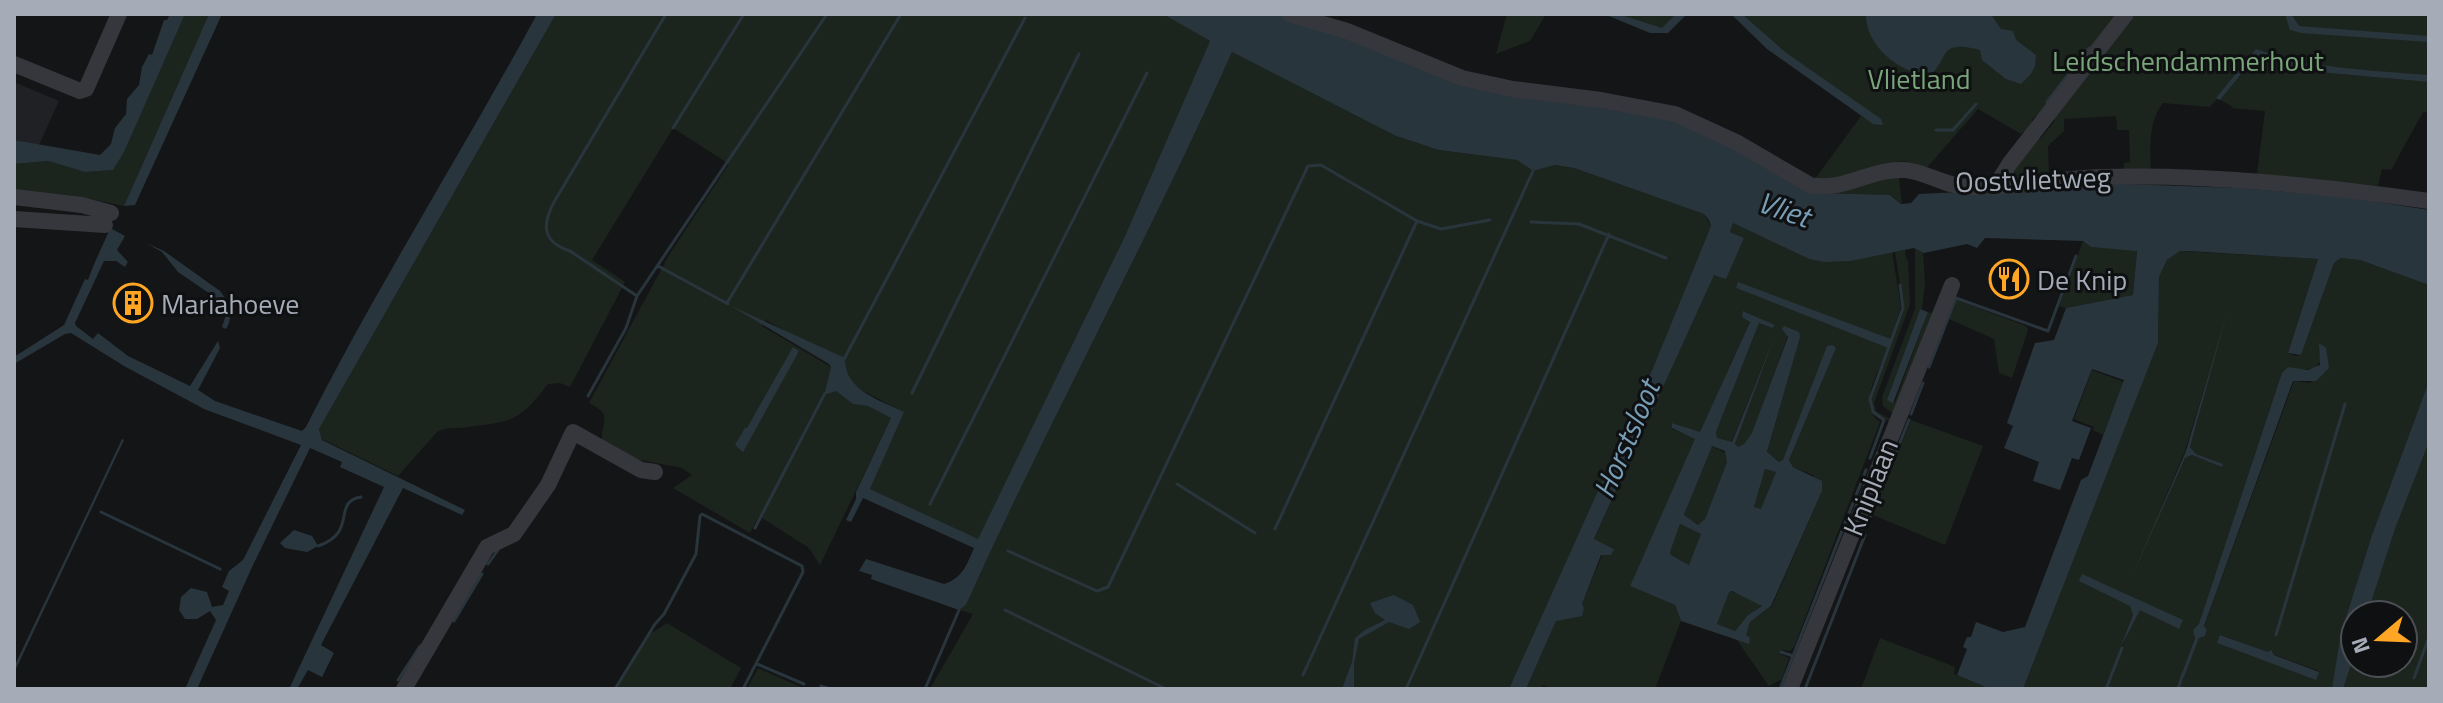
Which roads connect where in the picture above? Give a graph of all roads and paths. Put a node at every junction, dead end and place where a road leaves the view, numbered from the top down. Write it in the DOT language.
graph roads {
  1 [pos="119,14"];
  2 [pos="1289,14"];
  3 [pos="2126,14"];
  4 [pos="14,64"];
  5 [pos="1996,185"];
  6 [pos="14,197"];
  7 [pos="2429,201"];
  8 [pos="14,219"];
  9 [pos="1952,285"];
  10 [pos="590,423"];
  11 [pos="573,432"];
  12 [pos="655,472"];
  13 [pos="404,689"];
  14 [pos="1790,689"];
  1 -- 4 [label="street"];
  2 -- 5 [label="street, Oostvlietweg"];
  3 -- 5 [label="street"];
  5 -- 7 [label="street, Oostvlietweg"];
  6 -- 8 [label="street"];
  9 -- 14 [label="street, Kniplaan"];
  10 -- 11 [label="street"];
  11 -- 12 [label="street"];
  11 -- 13 [label="street"];
}
